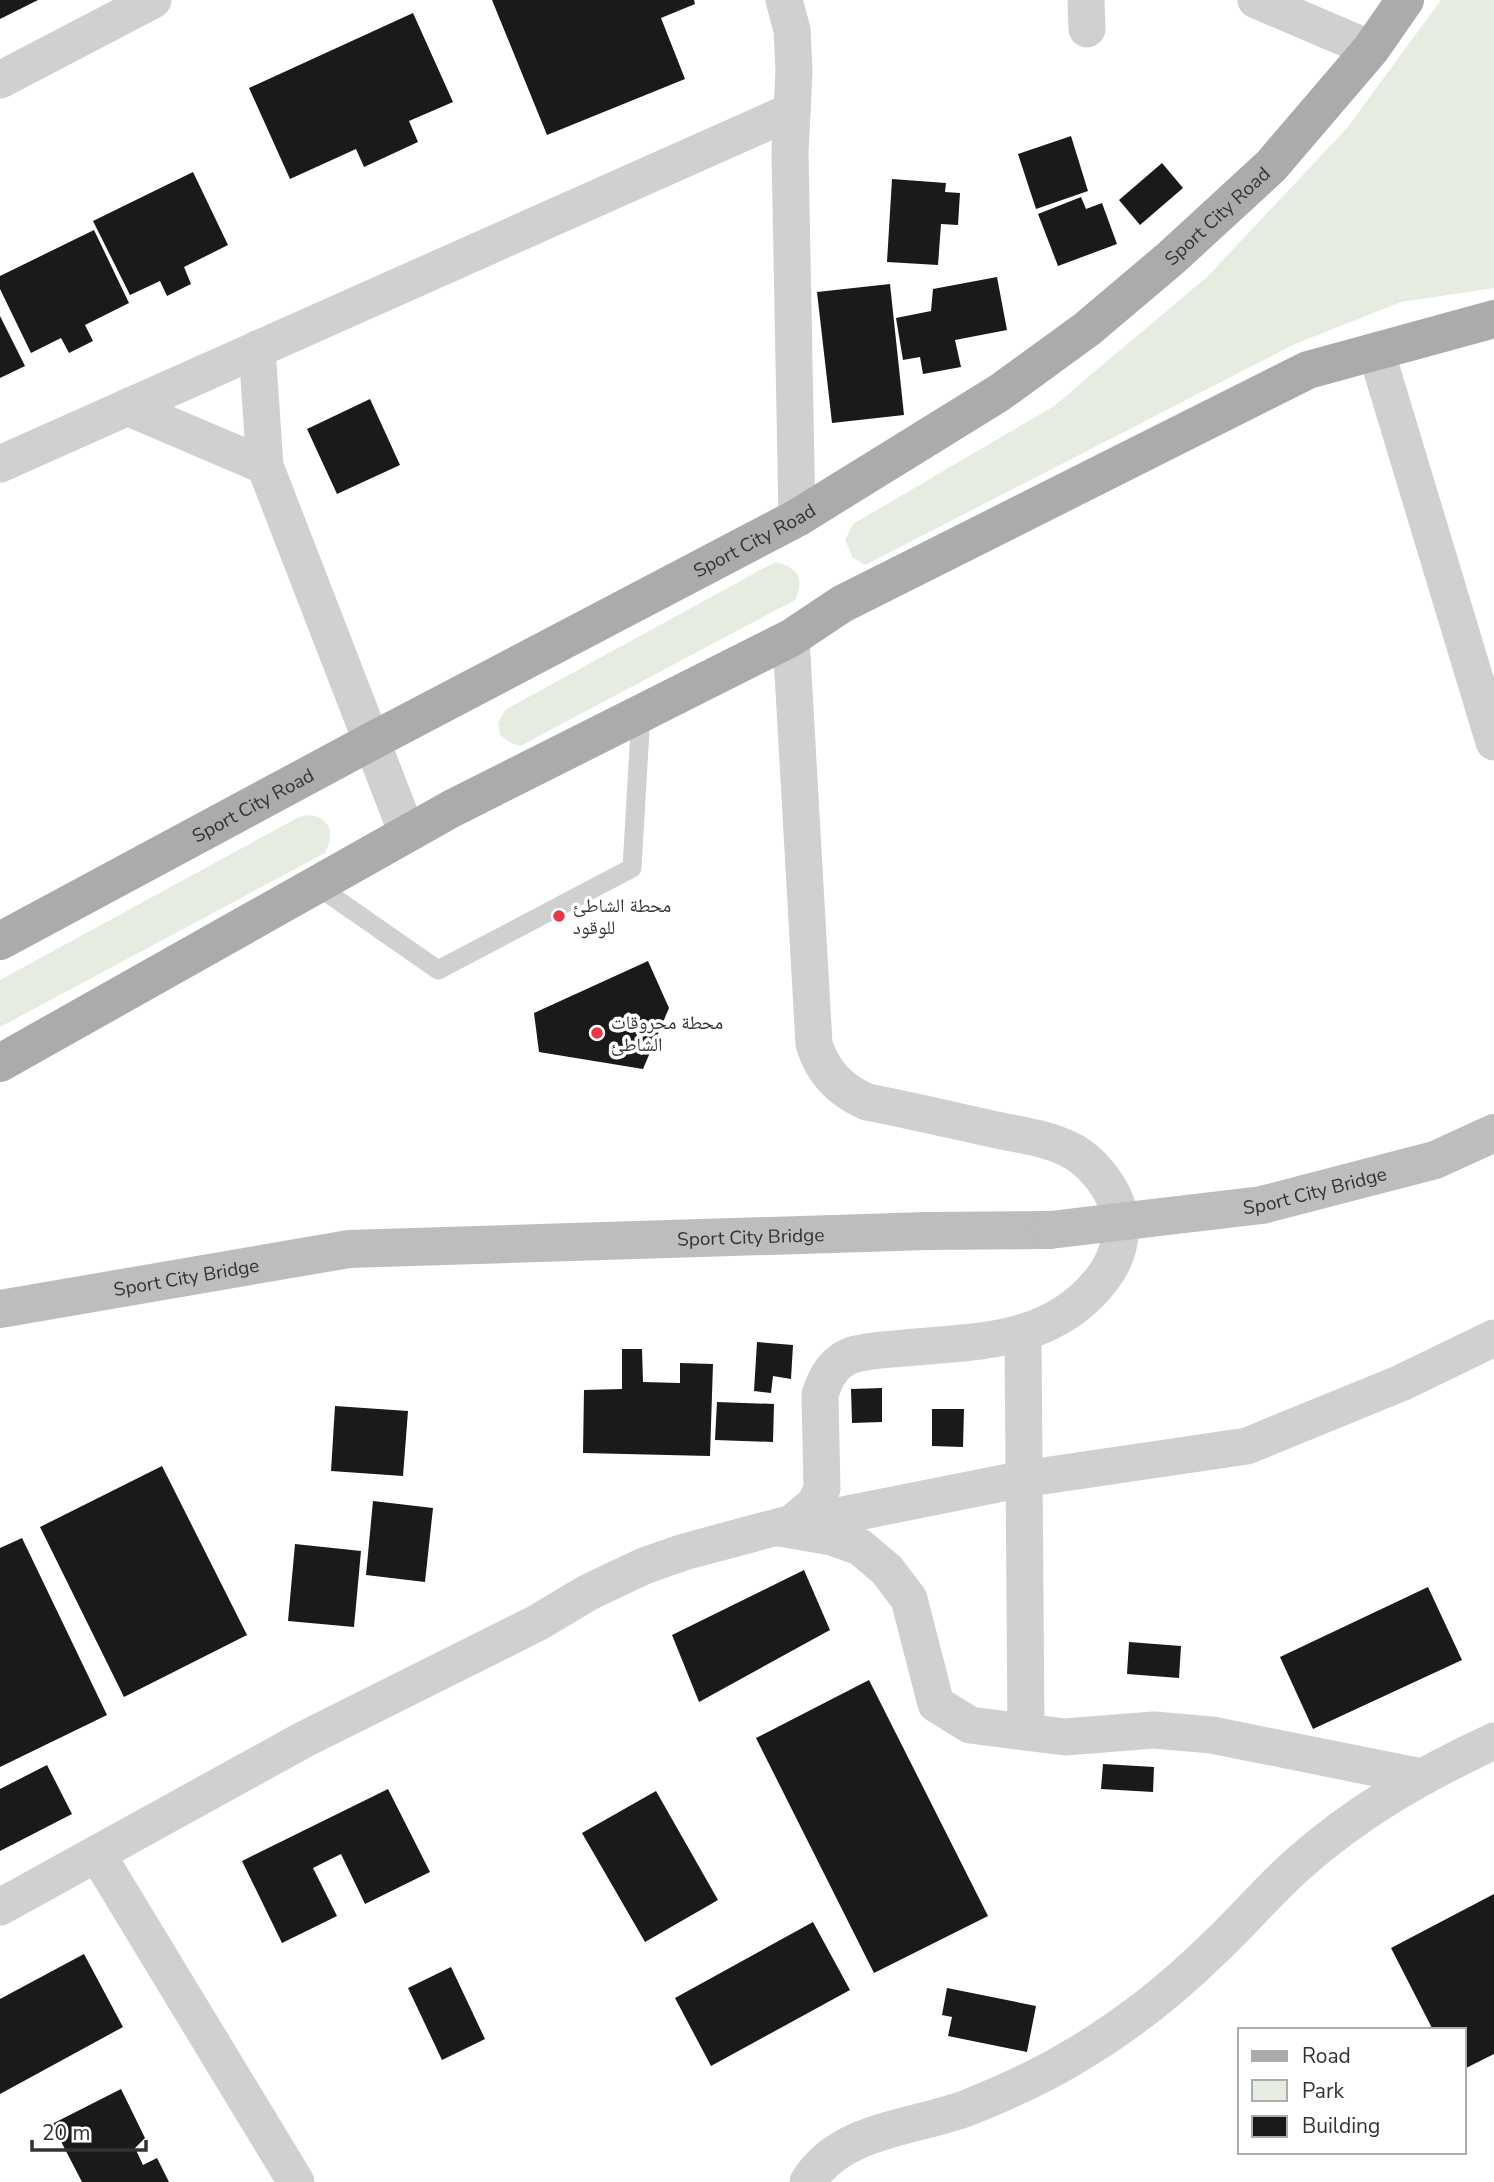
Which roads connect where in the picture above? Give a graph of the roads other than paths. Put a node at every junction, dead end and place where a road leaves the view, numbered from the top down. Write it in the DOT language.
graph roads {
  1 [pos="153,0"];
  2 [pos="784,0"];
  3 [pos="1256,0"];
  4 [pos="1405,0"];
  5 [pos="1371,49"];
  6 [pos="0,80"];
  7 [pos="792,111"];
  8 [pos="1494,319"];
  9 [pos="257,349"];
  10 [pos="1376,351"];
  11 [pos="127,407"];
  12 [pos="0,464"];
  13 [pos="265,466"];
  14 [pos="797,518"];
  15 [pos="790,638"];
  16 [pos="641,713"];
  17 [pos="372,741"];
  18 [pos="1494,742"];
  19 [pos="407,833"];
  20 [pos="316,885"];
  21 [pos="0,941"];
  22 [pos="0,1063"];
  23 [pos="1494,1133"];
  24 [pos="0,1309"];
  25 [pos="1023,1334"];
  26 [pos="1494,1338"];
  27 [pos="1023,1479"];
  28 [pos="779,1528"];
  29 [pos="1026,1732"];
  30 [pos="1494,1741"];
  31 [pos="1421,1777"];
  32 [pos="97,1854"];
  33 [pos="0,1908"];
  34 [pos="296,2182"];
  35 [pos="808,2182"];
  1 -- 6 [label="street"];
  2 -- 7 [label="street"];
  3 -- 5 [label="street"];
  4 -- 5 [label="main road, Sport City Road"];
  5 -- 14 [label="main road, Sport City Road"];
  7 -- 9 [label="street"];
  7 -- 14 [label="street"];
  8 -- 10 [label="main road"];
  9 -- 11 [label="street"];
  9 -- 13 [label="street"];
  10 -- 15 [label="main road"];
  10 -- 18 [label="street"];
  11 -- 12 [label="street"];
  11 -- 13 [label="street"];
  13 -- 17 [label="street"];
  14 -- 17 [label="main road, Sport City Road"];
  15 -- 16 [label="main road"];
  15 -- 25 [label="street"];
  16 -- 19 [label="main road"];
  16 -- 20 [label="lane"];
  17 -- 19 [label="street"];
  17 -- 21 [label="main road, Sport City Road"];
  19 -- 20 [label="main road"];
  20 -- 22 [label="main road"];
  23 -- 24 [label="main road, Sport City Bridge, bridge"];
  25 -- 27 [label="street"];
  25 -- 28 [label="street"];
  26 -- 27 [label="street"];
  27 -- 28 [label="street"];
  27 -- 29 [label="street"];
  28 -- 29 [label="street"];
  28 -- 32 [label="street"];
  29 -- 31 [label="street"];
  30 -- 31 [label="street"];
  31 -- 35 [label="street"];
  32 -- 33 [label="street"];
  32 -- 34 [label="street"];
}
